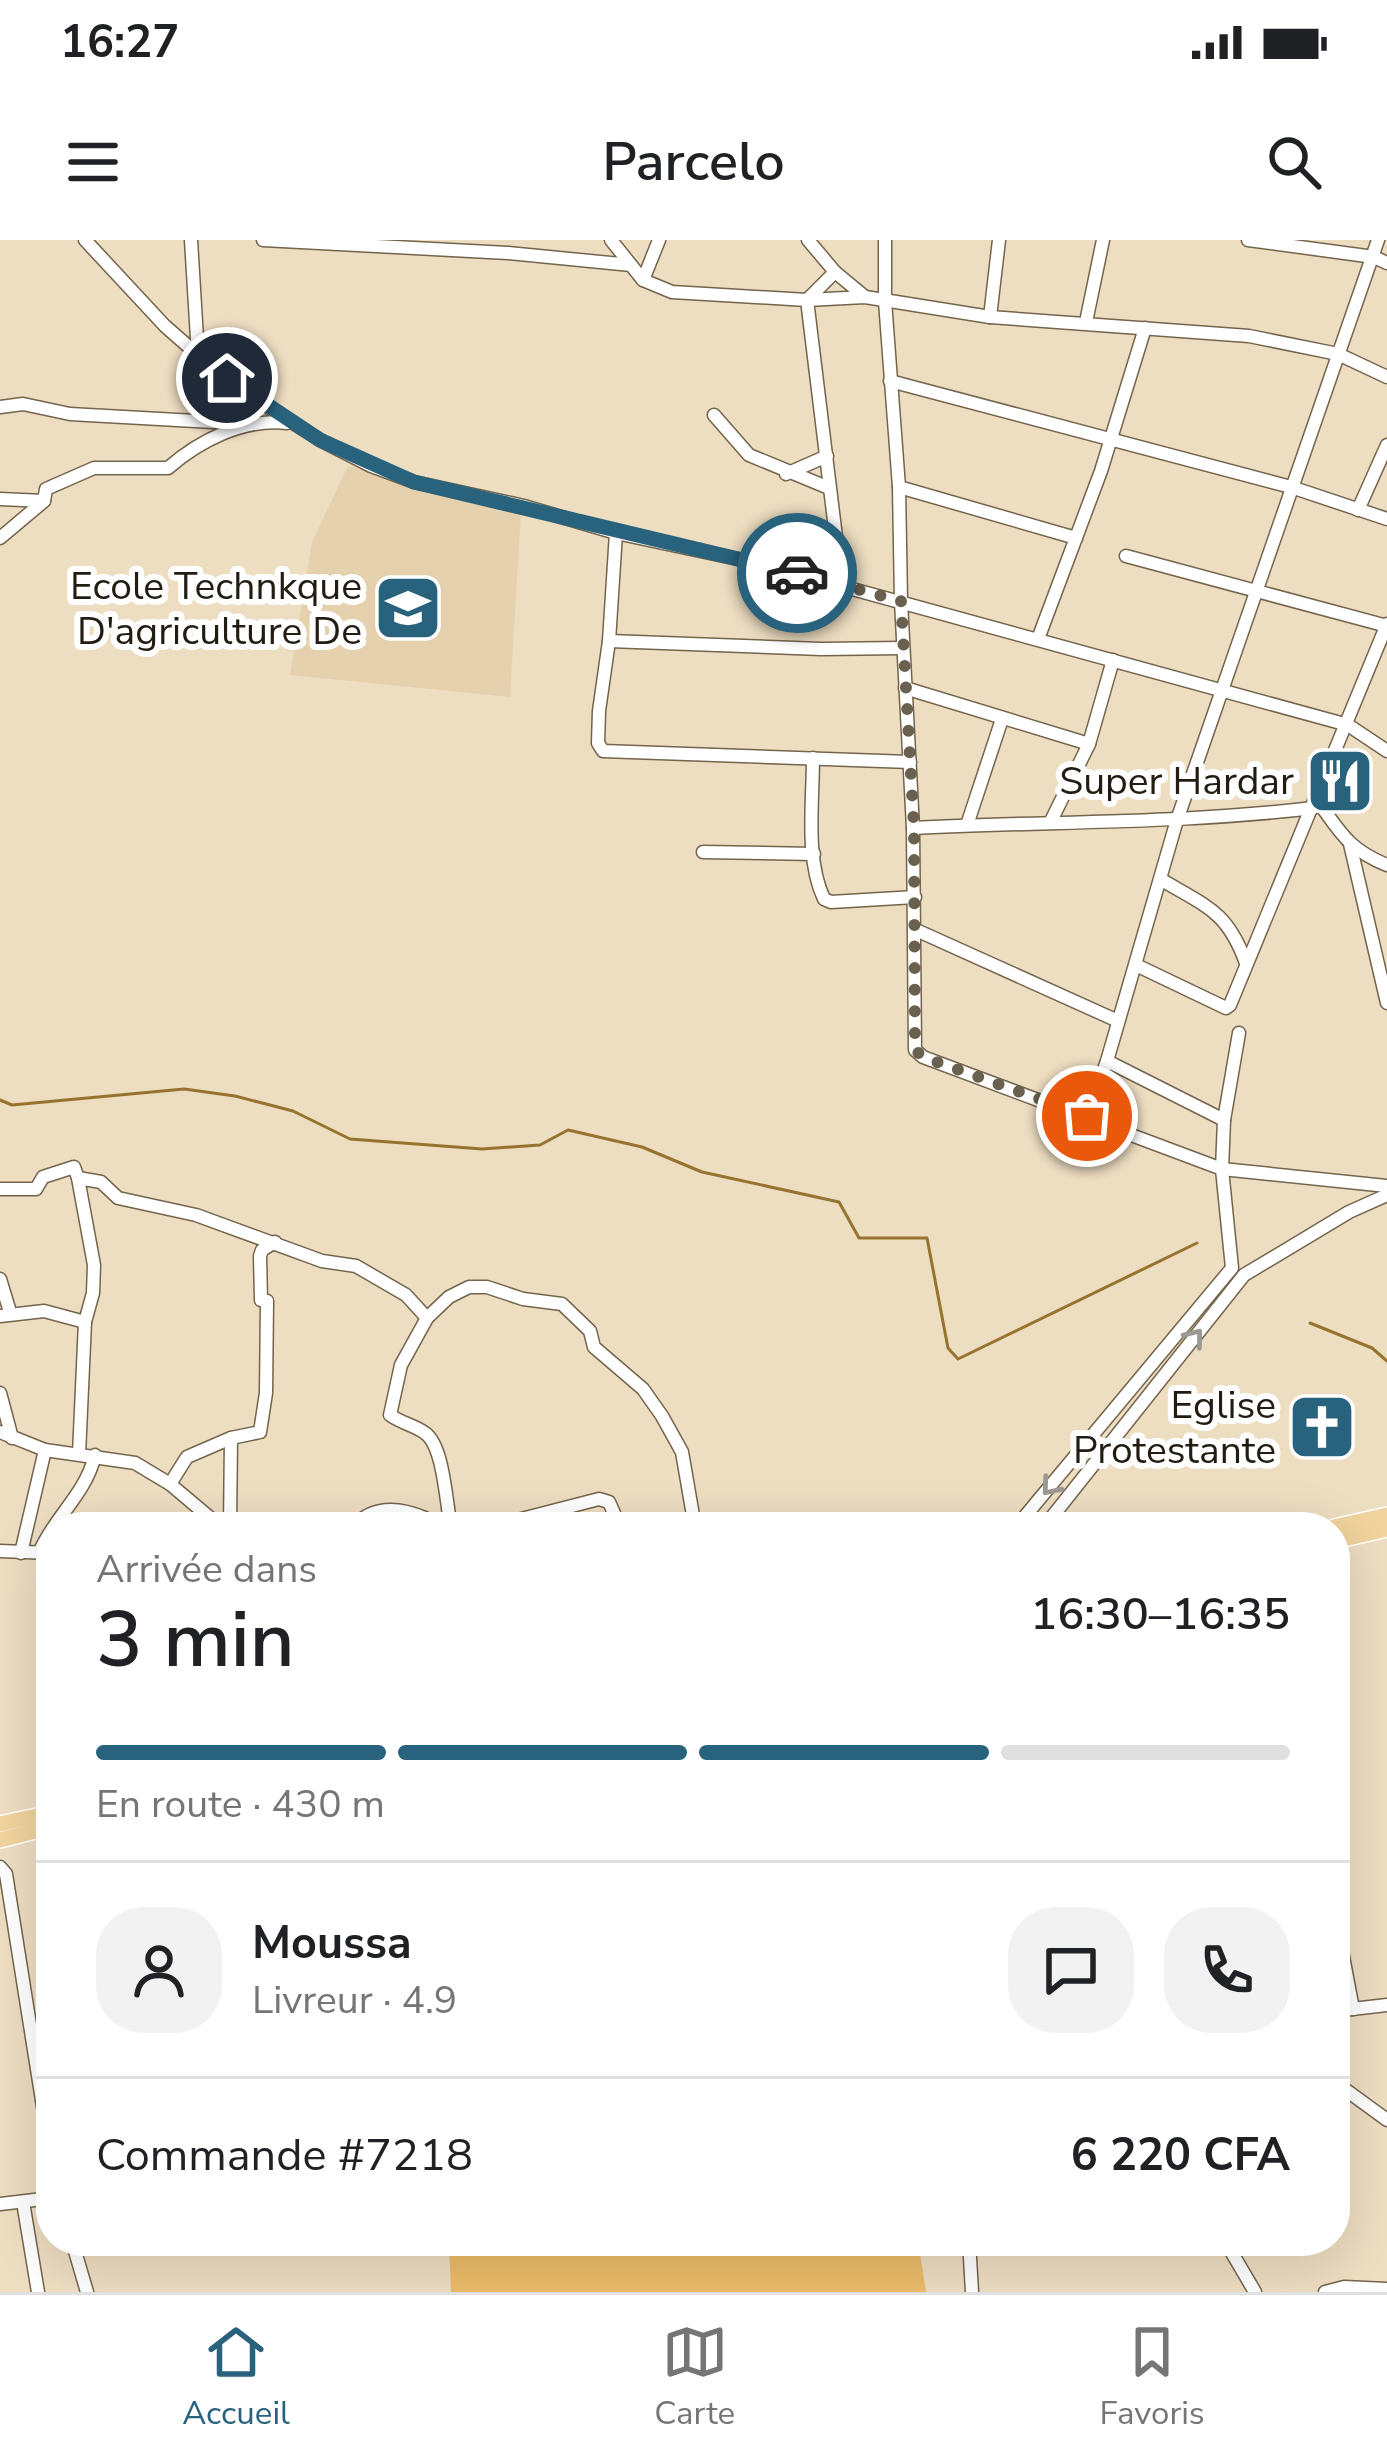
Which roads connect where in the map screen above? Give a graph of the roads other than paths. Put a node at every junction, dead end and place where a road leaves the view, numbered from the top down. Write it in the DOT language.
graph roads {
  1 [pos="85,240"];
  2 [pos="191,240"];
  3 [pos="263,240"];
  4 [pos="610,240"];
  5 [pos="659,240"];
  6 [pos="808,240"];
  7 [pos="885,240"];
  8 [pos="999,240"];
  9 [pos="1103,240"];
  10 [pos="1248,240"];
  11 [pos="1378,240"];
  12 [pos="1380,260"];
  13 [pos="631,265"];
  14 [pos="835,272"];
  15 [pos="643,280"];
  16 [pos="865,296"];
  17 [pos="807,300"];
  18 [pos="885,301"];
  19 [pos="990,317"];
  20 [pos="1086,322"];
  21 [pos="1145,328"];
  22 [pos="1338,354"];
  23 [pos="197,355"];
  24 [pos="1387,377"];
  25 [pos="890,381"];
  26 [pos="0,407"];
  27 [pos="714,415"];
  28 [pos="255,424"];
  29 [pos="297,426"];
  30 [pos="1111,442"];
  31 [pos="1387,445"];
  32 [pos="827,456"];
  33 [pos="787,474"];
  34 [pos="899,487"];
  35 [pos="1291,487"];
  36 [pos="829,488"];
  37 [pos="0,500"];
  38 [pos="44,501"];
  39 [pos="1358,510"];
  40 [pos="1387,519"];
  41 [pos="616,533"];
  42 [pos="0,538"];
  43 [pos="1076,538"];
  44 [pos="1126,556"];
  45 [pos="842,586"];
  46 [pos="1256,591"];
  47 [pos="901,601"];
  48 [pos="1387,625"];
  49 [pos="1038,639"];
  50 [pos="608,641"];
  51 [pos="903,648"];
  52 [pos="1113,660"];
  53 [pos="905,688"];
  54 [pos="1223,691"];
  55 [pos="1002,719"];
  56 [pos="1348,725"];
  57 [pos="1089,743"];
  58 [pos="1387,751"];
  59 [pos="813,758"];
  60 [pos="910,762"];
  61 [pos="1315,804"];
  62 [pos="1177,820"];
  63 [pos="1051,821"];
  64 [pos="967,825"];
  65 [pos="914,828"];
  66 [pos="1350,844"];
  67 [pos="703,852"];
  68 [pos="814,854"];
  69 [pos="1387,865"];
  70 [pos="1162,880"];
  71 [pos="915,897"];
  72 [pos="916,930"];
  73 [pos="1246,962"];
  74 [pos="1136,965"];
  75 [pos="1387,1003"];
  76 [pos="1118,1021"];
  77 [pos="1239,1033"];
  78 [pos="1107,1061"];
  79 [pos="1087,1116"];
  80 [pos="1223,1120"];
  81 [pos="1222,1169"];
  82 [pos="78,1178"];
  83 [pos="0,1189"];
  84 [pos="1387,1191"];
  85 [pos="275,1242"];
  86 [pos="1238,1272"];
  87 [pos="0,1279"];
  88 [pos="5,1314"];
  89 [pos="427,1318"];
  90 [pos="85,1322"];
  91 [pos="0,1393"];
  92 [pos="6,1435"];
  93 [pos="231,1438"];
  94 [pos="45,1450"];
  95 [pos="79,1454"];
  96 [pos="95,1455"];
  97 [pos="170,1484"];
  98 [pos="62,1512"];
  99 [pos="206,1512"];
  100 [pos="227,1512"];
  101 [pos="449,1512"];
  102 [pos="548,1512"];
  103 [pos="613,1512"];
  104 [pos="692,1512"];
  105 [pos="1029,1512"];
  106 [pos="1054,1512"];
  107 [pos="1387,1515"];
  108 [pos="1350,1523"];
  109 [pos="1387,1529"];
  110 [pos="1350,1538"];
  111 [pos="0,1550"];
  112 [pos="21,1553"];
  113 [pos="36,1553"];
  114 [pos="36,1817"];
  115 [pos="0,1825"];
  116 [pos="36,1832"];
  117 [pos="0,1840"];
  118 [pos="0,1867"];
  119 [pos="1350,1993"];
  120 [pos="1387,2005"];
  121 [pos="1353,2009"];
  122 [pos="1350,2010"];
  123 [pos="36,2063"];
  124 [pos="1350,2093"];
  125 [pos="1387,2120"];
  126 [pos="36,2200"];
  127 [pos="23,2202"];
  128 [pos="0,2204"];
  129 [pos="77,2256"];
  130 [pos="970,2256"];
  131 [pos="1235,2256"];
  132 [pos="1387,2289"];
  133 [pos="38,2292"];
  134 [pos="87,2292"];
  135 [pos="972,2292"];
  136 [pos="1255,2292"];
  137 [pos="1325,2292"];
  1 -- 23 [label="street"];
  2 -- 23 [label="street"];
  3 -- 13 [label="street"];
  4 -- 13 [label="street"];
  5 -- 15 [label="street"];
  6 -- 14 [label="street"];
  7 -- 18 [label="street"];
  8 -- 19 [label="street"];
  9 -- 20 [label="street"];
  10 -- 12 [label="street"];
  11 -- 12 [label="street"];
  12 -- 22 [label="street"];
  13 -- 15 [label="street"];
  14 -- 16 [label="street"];
  14 -- 17 [label="street"];
  15 -- 17 [label="street"];
  16 -- 17 [label="street"];
  16 -- 18 [label="street"];
  17 -- 32 [label="street"];
  18 -- 19 [label="street"];
  18 -- 25 [label="street"];
  19 -- 20 [label="street"];
  20 -- 21 [label="street"];
  21 -- 22 [label="street"];
  21 -- 30 [label="street"];
  22 -- 24 [label="street"];
  22 -- 35 [label="street"];
  23 -- 29 [label="street"];
  25 -- 30 [label="street"];
  25 -- 34 [label="street"];
  26 -- 28 [label="street"];
  27 -- 33 [label="street"];
  28 -- 29 [label="street"];
  28 -- 38 [label="street"];
  29 -- 41 [label="street"];
  30 -- 35 [label="street"];
  30 -- 43 [label="street"];
  31 -- 39 [label="street"];
  32 -- 33 [label="street"];
  32 -- 36 [label="street"];
  33 -- 36 [label="street"];
  34 -- 43 [label="street"];
  34 -- 47 [label="street"];
  35 -- 39 [label="street"];
  35 -- 46 [label="street"];
  36 -- 45 [label="street"];
  37 -- 38 [label="street"];
  38 -- 42 [label="street"];
  39 -- 40 [label="street"];
  41 -- 45 [label="street"];
  41 -- 50 [label="street"];
  43 -- 49 [label="street"];
  44 -- 46 [label="street"];
  45 -- 47 [label="street"];
  46 -- 48 [label="street"];
  46 -- 54 [label="street"];
  47 -- 49 [label="street"];
  47 -- 51 [label="street"];
  48 -- 56 [label="street"];
  49 -- 52 [label="street"];
  50 -- 51 [label="street"];
  50 -- 59 [label="street"];
  51 -- 53 [label="street"];
  52 -- 54 [label="street"];
  52 -- 57 [label="street"];
  53 -- 55 [label="street"];
  53 -- 60 [label="street"];
  54 -- 56 [label="street"];
  54 -- 62 [label="street"];
  55 -- 57 [label="street"];
  55 -- 64 [label="street"];
  56 -- 58 [label="street"];
  56 -- 61 [label="street"];
  57 -- 63 [label="street"];
  59 -- 60 [label="street"];
  59 -- 68 [label="street"];
  60 -- 65 [label="street"];
  61 -- 62 [label="street"];
  61 -- 66 [label="street"];
  61 -- 73 [label="street"];
  62 -- 63 [label="street"];
  62 -- 70 [label="street"];
  63 -- 64 [label="street"];
  64 -- 65 [label="street"];
  65 -- 71 [label="street"];
  66 -- 69 [label="street"];
  66 -- 75 [label="street"];
  67 -- 68 [label="street"];
  68 -- 71 [label="street"];
  70 -- 73 [label="street"];
  70 -- 74 [label="street"];
  71 -- 72 [label="street"];
  72 -- 76 [label="street"];
  72 -- 79 [label="street"];
  73 -- 74 [label="street"];
  74 -- 76 [label="street"];
  76 -- 78 [label="street"];
  77 -- 80 [label="street"];
  78 -- 79 [label="street"];
  78 -- 80 [label="street"];
  79 -- 81 [label="street"];
  80 -- 81 [label="street"];
  81 -- 84 [label="street"];
  81 -- 86 [label="street"];
  82 -- 83 [label="street"];
  82 -- 85 [label="street"];
  82 -- 90 [label="street"];
  84 -- 86 [label="street"];
  85 -- 89 [label="street"];
  85 -- 93 [label="street"];
  86 -- 105 [label="street, one-way"];
  106 -- 86 [label="street, one-way"];
  87 -- 88 [label="street"];
  88 -- 90 [label="street"];
  89 -- 101 [label="street"];
  89 -- 104 [label="street"];
  90 -- 95 [label="street"];
  91 -- 92 [label="street"];
  92 -- 94 [label="street"];
  93 -- 97 [label="street"];
  93 -- 100 [label="street"];
  94 -- 95 [label="street"];
  94 -- 112 [label="street"];
  95 -- 96 [label="street"];
  96 -- 97 [label="street"];
  96 -- 98 [label="street"];
  97 -- 99 [label="street"];
  102 -- 103 [label="street"];
  107 -- 108 [label="main road"];
  109 -- 110 [label="main road"];
  111 -- 112 [label="street"];
  112 -- 113 [label="street"];
  114 -- 115 [label="main road"];
  116 -- 117 [label="main road"];
  118 -- 123 [label="street"];
  119 -- 121 [label="street"];
  120 -- 121 [label="street"];
  121 -- 122 [label="street"];
  124 -- 125 [label="street"];
  126 -- 127 [label="street"];
  127 -- 128 [label="street"];
  127 -- 133 [label="street"];
  129 -- 134 [label="street"];
  130 -- 135 [label="street"];
  131 -- 136 [label="street"];
  132 -- 137 [label="street"];
}
